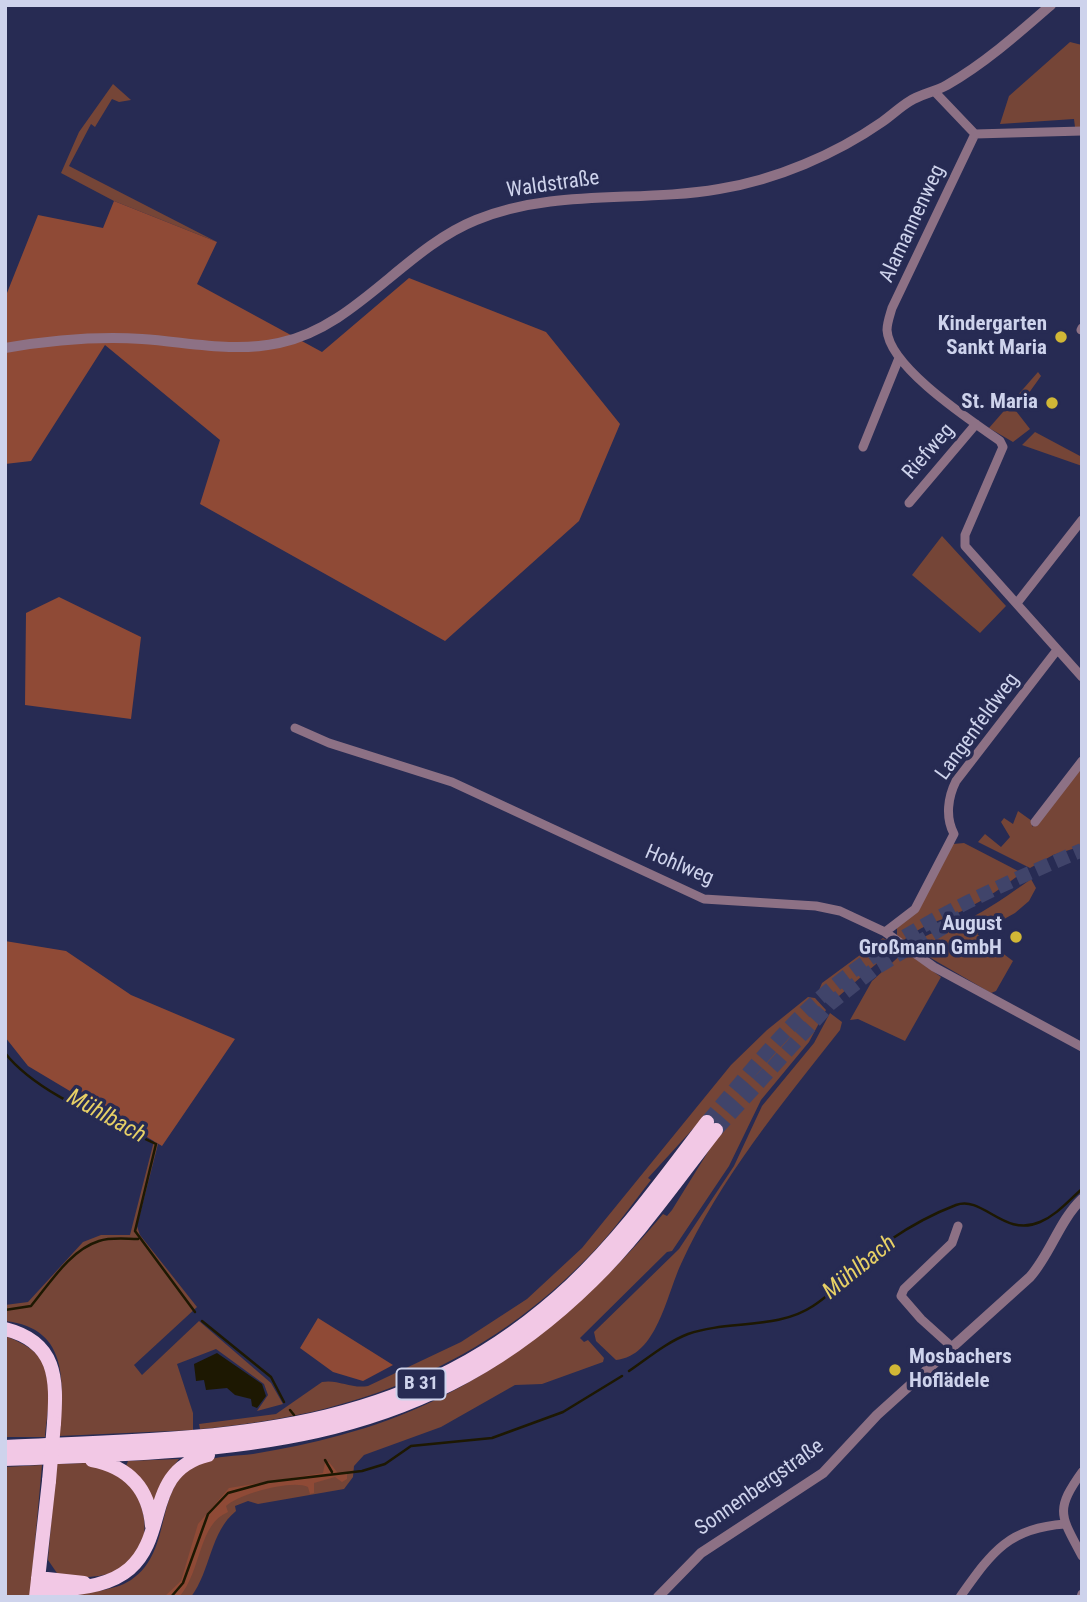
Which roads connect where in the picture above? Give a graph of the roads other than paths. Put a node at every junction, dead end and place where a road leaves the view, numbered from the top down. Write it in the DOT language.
graph roads {
  1 [pos="1051,5"];
  2 [pos="934,91"];
  3 [pos="1082,131"];
  4 [pos="975,134"];
  5 [pos="5,348"];
  6 [pos="899,358"];
  7 [pos="976,424"];
  8 [pos="863,447"];
  9 [pos="909,503"];
  10 [pos="1082,520"];
  11 [pos="1017,603"];
  12 [pos="1057,650"];
  13 [pos="1082,677"];
  14 [pos="295,728"];
  15 [pos="1082,761"];
  16 [pos="1035,822"];
  17 [pos="885,932"];
  18 [pos="1081,1047"];
  19 [pos="1082,1199"];
  20 [pos="958,1226"];
  21 [pos="5,1329"];
  22 [pos="951,1347"];
  23 [pos="247,1445"];
  24 [pos="5,1447"];
  25 [pos="74,1456"];
  26 [pos="5,1459"];
  27 [pos="1082,1472"];
  28 [pos="1065,1524"];
  29 [pos="152,1532"];
  30 [pos="1082,1556"];
  31 [pos="92,1584"];
  32 [pos="37,1588"];
  33 [pos="59,1593"];
  34 [pos="658,1597"];
  35 [pos="960,1597"];
  1 -- 2 [label="street, Waldstraße"];
  2 -- 4 [label="street"];
  2 -- 5 [label="street, Waldstraße"];
  3 -- 4 [label="street"];
  4 -- 6 [label="street, Alamannenweg"];
  6 -- 7 [label="street"];
  6 -- 8 [label="street"];
  7 -- 9 [label="street, Riefweg"];
  7 -- 11 [label="street"];
  10 -- 11 [label="street"];
  11 -- 12 [label="street"];
  12 -- 13 [label="street"];
  12 -- 17 [label="street, Langenfeldweg"];
  14 -- 17 [label="street, Hohlweg"];
  15 -- 16 [label="street"];
  17 -- 18 [label="street, Hohlweg"];
  19 -- 22 [label="street, Sonnenbergstraße"];
  20 -- 22 [label="street"];
  21 -- 32 [label="highway, bridge"];
  22 -- 34 [label="street, Sonnenbergstraße"];
  23 -- 24 [label="highway, B 31"];
  23 -- 25 [label="highway, B 31"];
  23 -- 29 [label="highway"];
  25 -- 26 [label="highway, B 31"];
  25 -- 29 [label="highway"];
  27 -- 28 [label="street"];
  28 -- 30 [label="street"];
  28 -- 35 [label="street"];
  29 -- 31 [label="highway"];
  31 -- 32 [label="highway"];
  31 -- 33 [label="highway"];
  32 -- 33 [label="highway"];
}
